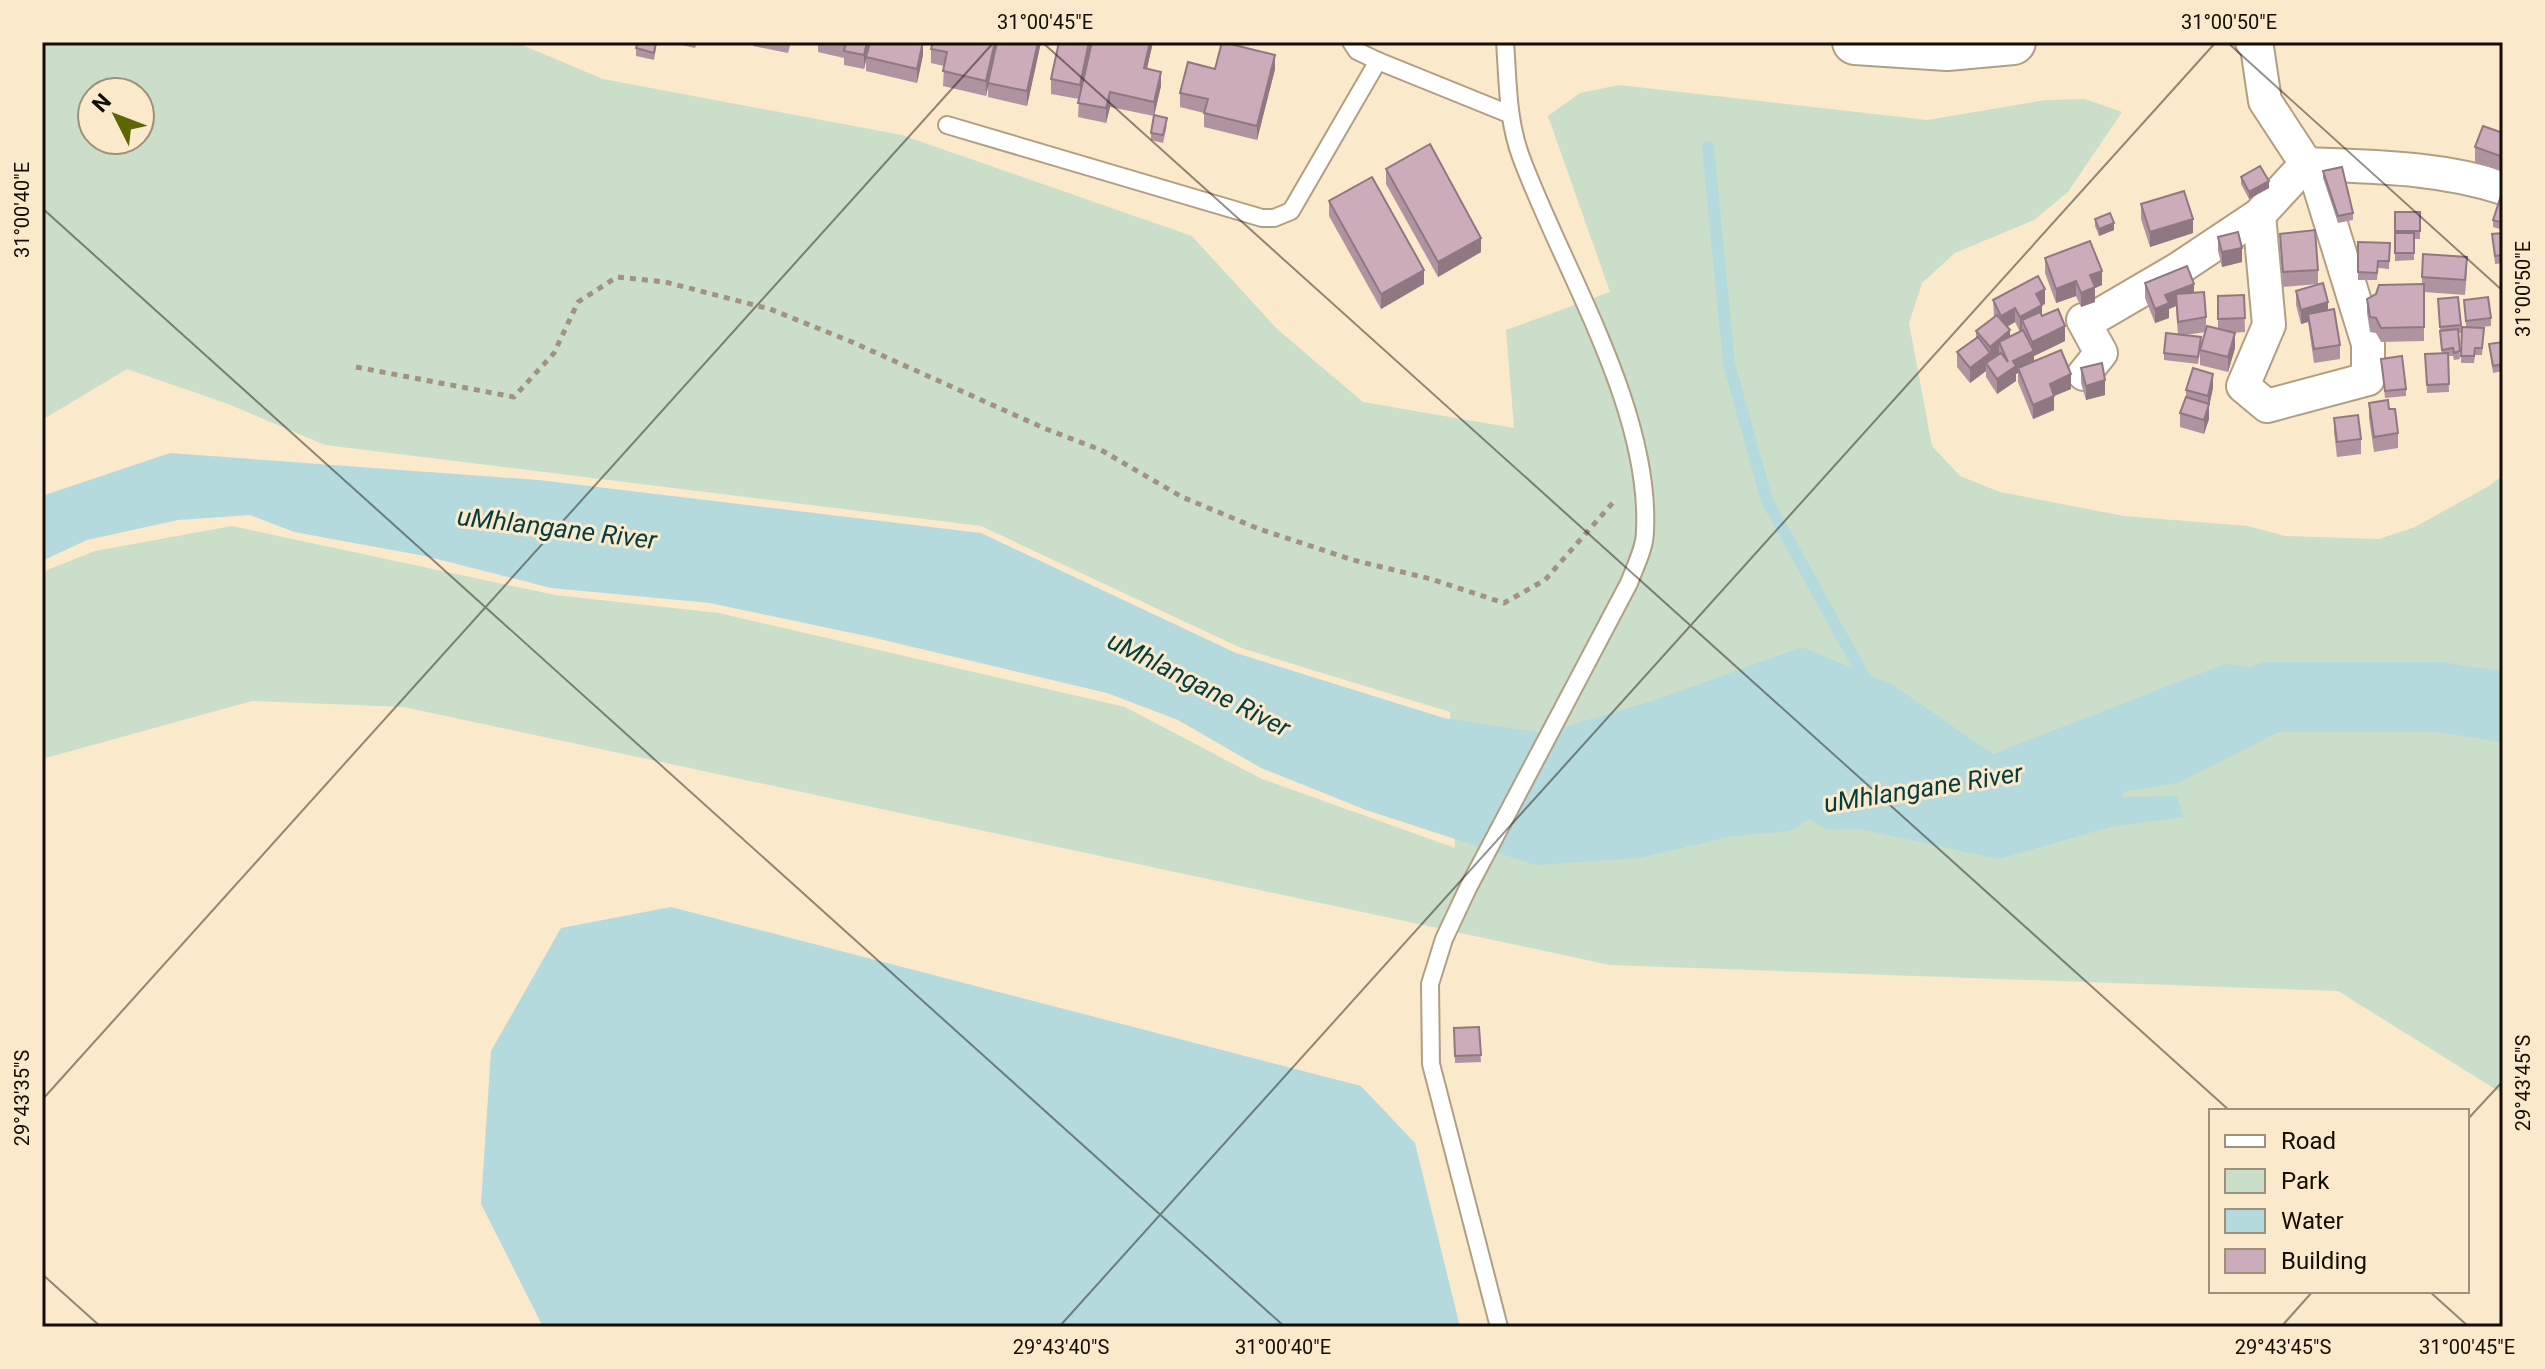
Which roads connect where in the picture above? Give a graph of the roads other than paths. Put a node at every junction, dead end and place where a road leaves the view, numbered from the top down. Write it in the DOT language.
graph roads {
  1 [pos="1351,42"];
  2 [pos="1505,42"];
  3 [pos="1855,42"];
  4 [pos="2013,42"];
  5 [pos="2252,42"];
  6 [pos="1378,61"];
  7 [pos="1509,114"];
  8 [pos="947,125"];
  9 [pos="2306,164"];
  10 [pos="2503,188"];
  11 [pos="2259,215"];
  12 [pos="2084,374"];
  13 [pos="1499,1327"];
  1 -- 6 [label="lane"];
  2 -- 7 [label="lane"];
  3 -- 4 [label="street"];
  5 -- 9 [label="street"];
  6 -- 7 [label="lane"];
  6 -- 8 [label="lane"];
  7 -- 13 [label="lane"];
  9 -- 10 [label="street"];
  9 -- 11 [label="street"];
  9 -- 11 [label="street"];
  11 -- 12 [label="street"];
}
